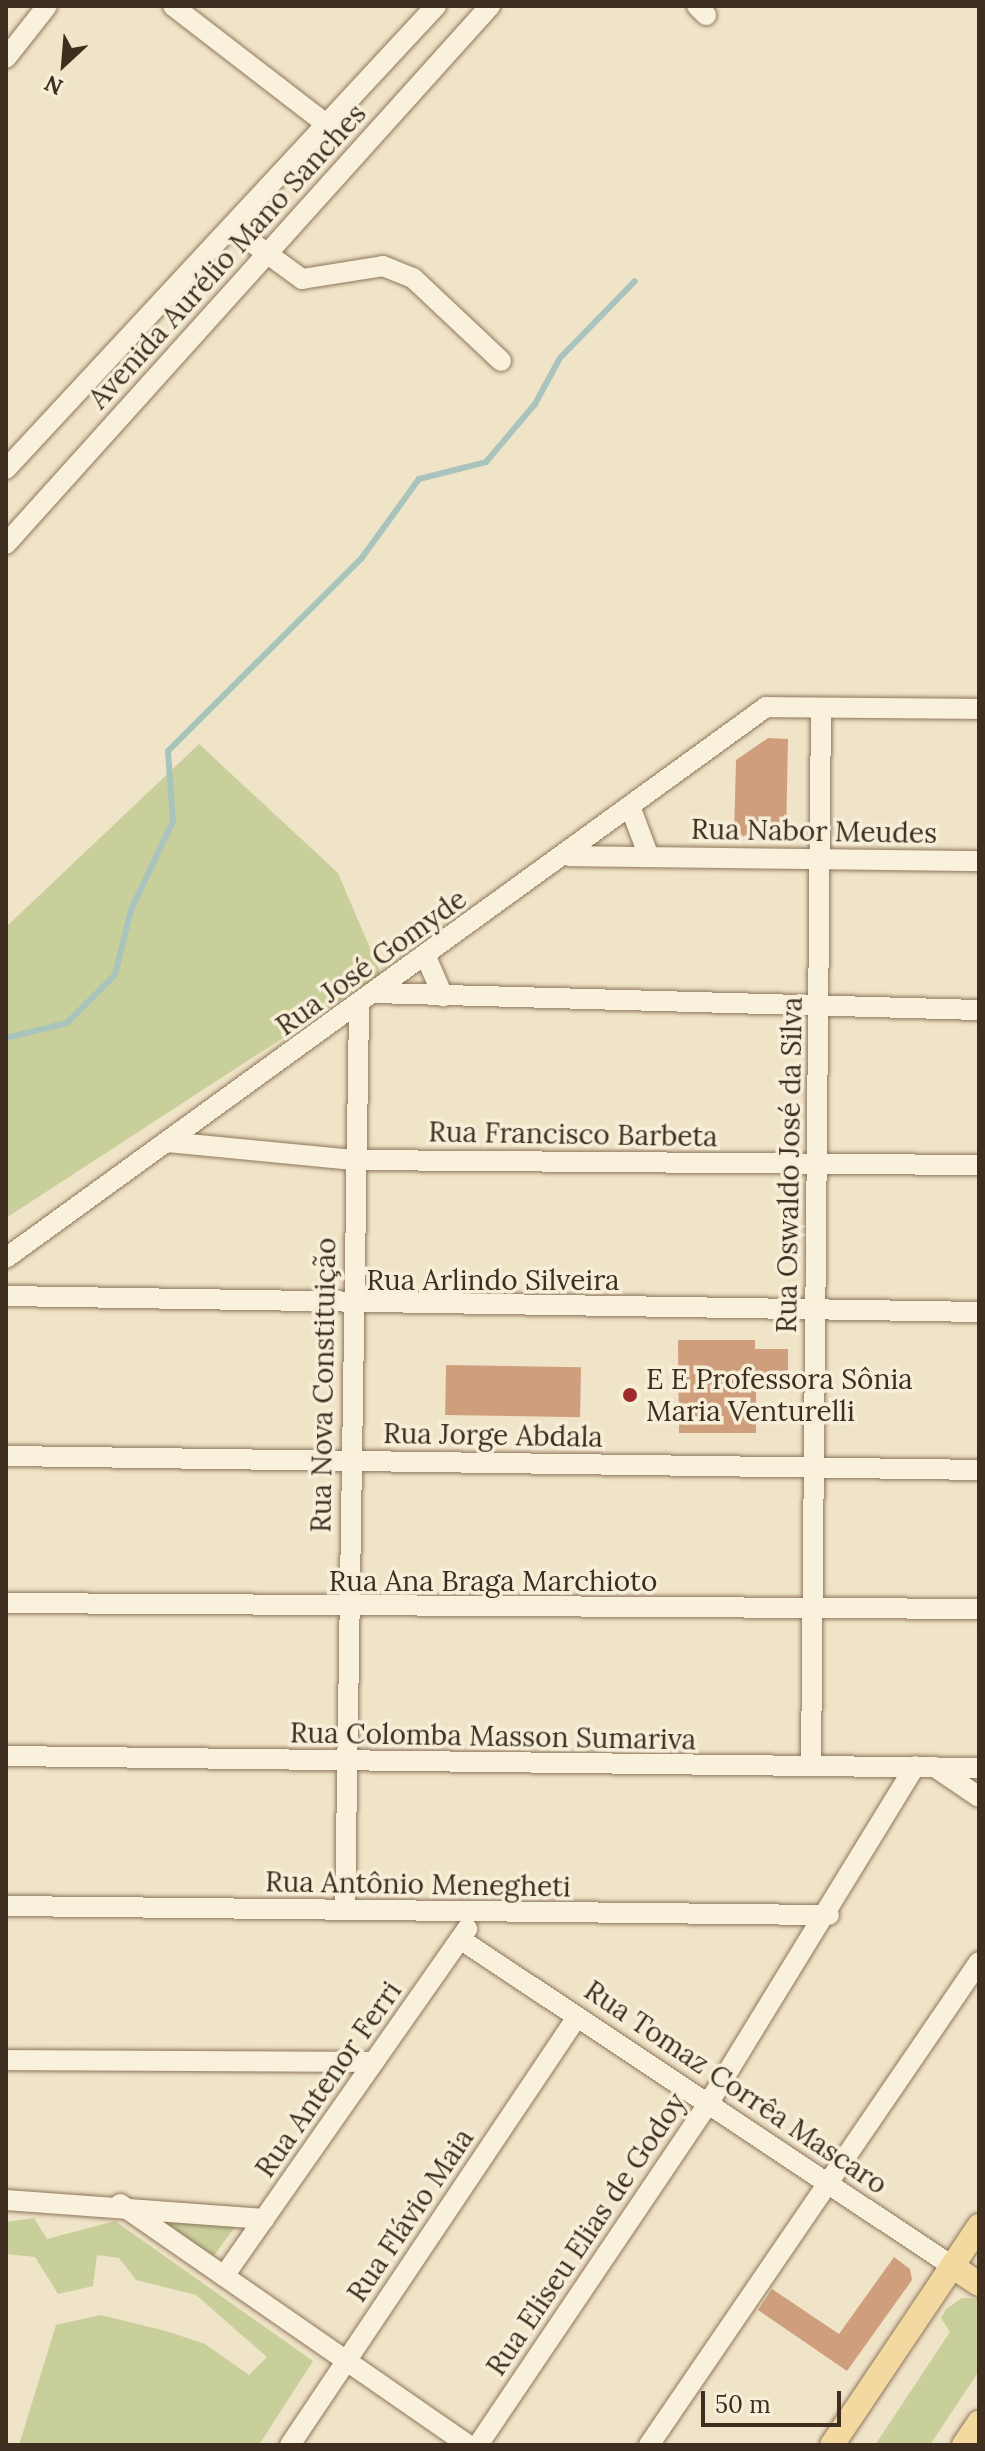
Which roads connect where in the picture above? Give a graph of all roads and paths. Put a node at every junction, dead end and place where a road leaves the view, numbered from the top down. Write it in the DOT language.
graph roads {
  1 [pos="47,6"];
  2 [pos="173,6"];
  3 [pos="436,6"];
  4 [pos="490,6"];
  5 [pos="6,58"];
  6 [pos="329,126"];
  7 [pos="235,230"];
  8 [pos="266,256"];
  9 [pos="501,361"];
  10 [pos="6,469"];
  11 [pos="6,544"];
  12 [pos="821,709"];
  13 [pos="979,709"];
  14 [pos="631,809"];
  15 [pos="569,856"];
  16 [pos="649,857"];
  17 [pos="820,859"];
  18 [pos="979,861"];
  19 [pos="426,957"];
  20 [pos="443,996"];
  21 [pos="367,999"];
  22 [pos="818,1009"];
  23 [pos="979,1010"];
  24 [pos="167,1142"];
  25 [pos="354,1160"];
  26 [pos="817,1165"];
  27 [pos="979,1165"];
  28 [pos="6,1258"];
  29 [pos="6,1296"];
  30 [pos="352,1307"];
  31 [pos="815,1310"];
  32 [pos="979,1312"];
  33 [pos="6,1456"];
  34 [pos="350,1461"];
  35 [pos="814,1468"];
  36 [pos="979,1470"];
  37 [pos="6,1603"];
  38 [pos="349,1609"];
  39 [pos="812,1609"];
  40 [pos="979,1609"];
  41 [pos="6,1756"];
  42 [pos="347,1763"];
  43 [pos="811,1766"];
  44 [pos="925,1767"];
  45 [pos="979,1768"];
  46 [pos="979,1797"];
  47 [pos="6,1906"];
  48 [pos="345,1910"];
  49 [pos="478,1914"];
  50 [pos="829,1915"];
  51 [pos="460,1939"];
  52 [pos="979,1962"];
  53 [pos="577,2017"];
  54 [pos="6,2060"];
  55 [pos="374,2062"];
  56 [pos="708,2104"];
  57 [pos="827,2183"];
  58 [pos="6,2200"];
  59 [pos="120,2204"];
  60 [pos="264,2219"];
  61 [pos="979,2226"];
  62 [pos="952,2266"];
  63 [pos="224,2276"];
  64 [pos="979,2284"];
  65 [pos="346,2361"];
  66 [pos="979,2423"];
  67 [pos="290,2445"];
  68 [pos="468,2445"];
  69 [pos="478,2445"];
  70 [pos="649,2445"];
  71 [pos="832,2445"];
  72 [pos="964,2445"];
  1 -- 5 [label="street"];
  2 -- 6 [label="street"];
  3 -- 6 [label="street, Avenida Aurélio Mano Sanches"];
  4 -- 8 [label="street, Avenida Aurélio Mano Sanches"];
  6 -- 7 [label="street, Avenida Aurélio Mano Sanches"];
  7 -- 8 [label="street"];
  7 -- 10 [label="street, Avenida Aurélio Mano Sanches"];
  8 -- 9 [label="street"];
  8 -- 11 [label="street, Avenida Aurélio Mano Sanches"];
  12 -- 13 [label="street"];
  12 -- 14 [label="street, Rua José Gomyde"];
  12 -- 17 [label="street, Rua Oswaldo José da Silva"];
  14 -- 15 [label="street, Rua José Gomyde"];
  14 -- 16 [label="street"];
  15 -- 16 [label="street, Rua Nabor Meudes"];
  15 -- 19 [label="street, Rua José Gomyde"];
  16 -- 17 [label="street, Rua Nabor Meudes"];
  17 -- 18 [label="street, Rua Nabor Meudes"];
  17 -- 22 [label="street, Rua Oswaldo José da Silva"];
  19 -- 20 [label="street"];
  19 -- 21 [label="street, Rua José Gomyde"];
  20 -- 21 [label="street"];
  20 -- 22 [label="street"];
  21 -- 24 [label="street, Rua José Gomyde"];
  21 -- 25 [label="street, Rua Nova Constituição"];
  22 -- 23 [label="street"];
  22 -- 26 [label="street, Rua Oswaldo José da Silva"];
  24 -- 25 [label="street, Rua Francisco Barbeta"];
  24 -- 28 [label="street, Rua José Gomyde"];
  25 -- 26 [label="street, Rua Francisco Barbeta"];
  25 -- 30 [label="street, Rua Nova Constituição"];
  26 -- 27 [label="street, Rua Francisco Barbeta"];
  26 -- 31 [label="street, Rua Oswaldo José da Silva"];
  29 -- 30 [label="street, Rua Arlindo Silveira"];
  30 -- 31 [label="street, Rua Arlindo Silveira"];
  30 -- 34 [label="street, Rua Nova Constituição"];
  31 -- 32 [label="street, Rua Arlindo Silveira"];
  31 -- 35 [label="street, Rua Oswaldo José da Silva"];
  33 -- 34 [label="street, Rua Jorge Abdala"];
  34 -- 35 [label="street, Rua Jorge Abdala"];
  34 -- 38 [label="street, Rua Nova Constituição"];
  35 -- 36 [label="street, Rua Jorge Abdala"];
  35 -- 39 [label="street, Rua Oswaldo José da Silva"];
  37 -- 38 [label="street, Rua Ana Braga Marchioto"];
  38 -- 39 [label="street, Rua Ana Braga Marchioto"];
  38 -- 42 [label="street, Rua Nova Constituição"];
  39 -- 40 [label="street, Rua Ana Braga Marchioto"];
  39 -- 43 [label="street, Rua Oswaldo José da Silva"];
  41 -- 42 [label="street, Rua Colomba Masson Sumariva"];
  42 -- 43 [label="street, Rua Colomba Masson Sumariva"];
  42 -- 48 [label="street, Rua Nova Constituição"];
  43 -- 44 [label="street, Rua Colomba Masson Sumariva"];
  44 -- 45 [label="street, Rua Colomba Masson Sumariva"];
  44 -- 46 [label="street"];
  44 -- 50 [label="street, Rua Eliseu Elias de Godoy"];
  47 -- 48 [label="street, Rua Antônio Menegheti"];
  48 -- 49 [label="street, Rua Antônio Menegheti"];
  49 -- 50 [label="street, Rua Antônio Menegheti"];
  49 -- 51 [label="street, Rua Antenor Ferri"];
  50 -- 56 [label="street, Rua Eliseu Elias de Godoy"];
  51 -- 53 [label="street, Rua Tomaz Corrêa Mascaro"];
  51 -- 55 [label="street, Rua Antenor Ferri"];
  52 -- 57 [label="street"];
  53 -- 56 [label="street, Rua Tomaz Corrêa Mascaro"];
  53 -- 65 [label="street, Rua Flávio Maia"];
  54 -- 55 [label="street"];
  55 -- 60 [label="street, Rua Antenor Ferri"];
  56 -- 57 [label="street, Rua Tomaz Corrêa Mascaro"];
  56 -- 69 [label="street, Rua Eliseu Elias de Godoy"];
  57 -- 62 [label="street, Rua Tomaz Corrêa Mascaro"];
  57 -- 70 [label="street"];
  58 -- 59 [label="street"];
  59 -- 60 [label="street"];
  59 -- 63 [label="street"];
  60 -- 63 [label="street, Rua Antenor Ferri"];
  61 -- 62 [label="main road"];
  62 -- 64 [label="main road, Rua Tomaz Corrêa Mascaro"];
  62 -- 71 [label="main road"];
  63 -- 65 [label="street"];
  65 -- 67 [label="street, Rua Flávio Maia"];
  65 -- 68 [label="street"];
  66 -- 72 [label="main road"];
}
